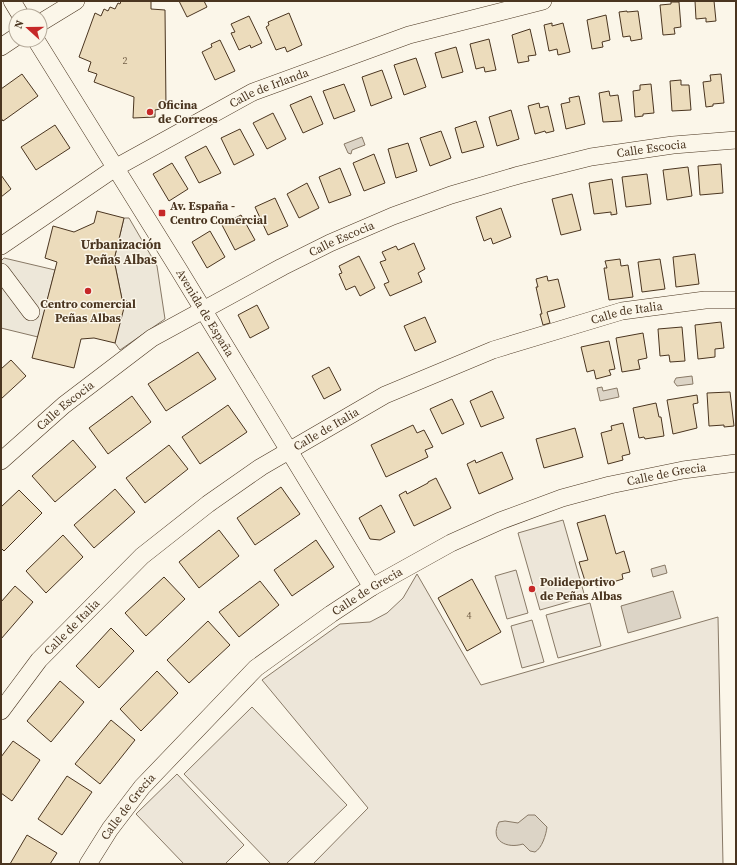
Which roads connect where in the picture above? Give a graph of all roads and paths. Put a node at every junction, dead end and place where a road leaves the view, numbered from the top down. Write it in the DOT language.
graph roads {
  1 [pos="76,1"];
  2 [pos="543,1"];
  3 [pos="48,17"];
  4 [pos="41,48"];
  5 [pos="736,140"];
  6 [pos="115,168"];
  7 [pos="1,246"];
  8 [pos="1,272"];
  9 [pos="736,300"];
  10 [pos="203,310"];
  11 [pos="30,312"];
  12 [pos="288,450"];
  13 [pos="1,461"];
  14 [pos="736,463"];
  15 [pos="372,587"];
  16 [pos="1,711"];
  17 [pos="88,864"];
  1 -- 3 [label="street"];
  2 -- 6 [label="street, Calle de Irlanda"];
  4 -- 6 [label="street, Avenida de España"];
  5 -- 10 [label="street, Calle Escocia"];
  6 -- 7 [label="street, Calle de Irlanda"];
  6 -- 10 [label="street, Avenida de España"];
  8 -- 11 [label="street"];
  9 -- 12 [label="street, Calle de Italia"];
  10 -- 12 [label="street, Avenida de España"];
  10 -- 13 [label="street, Calle Escocia"];
  12 -- 15 [label="street, Avenida de España"];
  12 -- 16 [label="street, Calle de Italia"];
  14 -- 15 [label="street, Calle de Grecia"];
  15 -- 17 [label="street, Calle de Grecia"];
}
